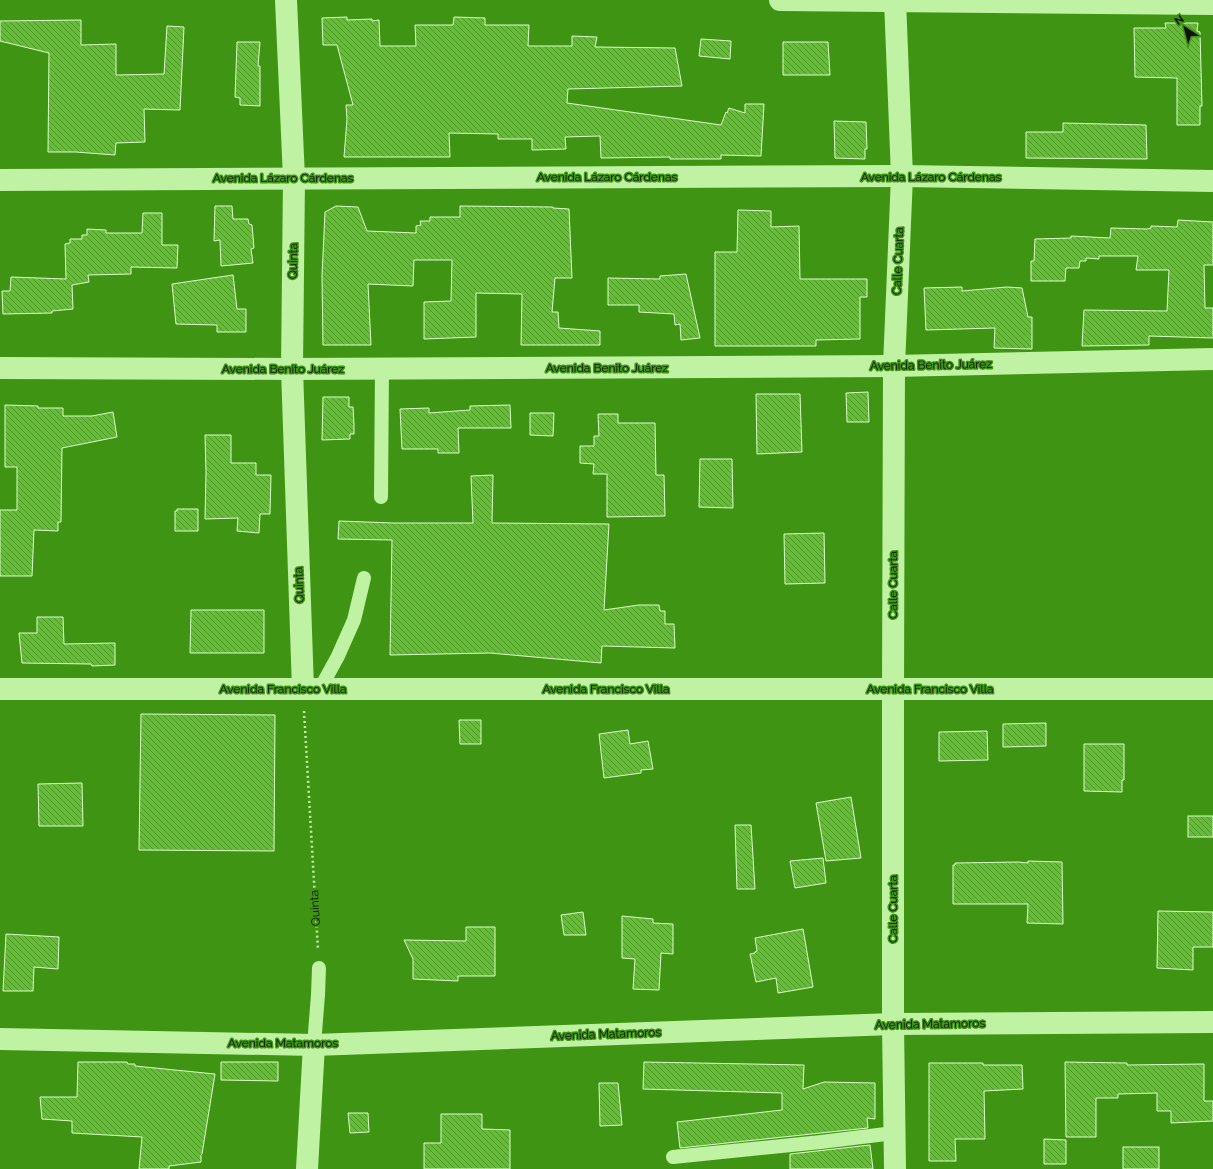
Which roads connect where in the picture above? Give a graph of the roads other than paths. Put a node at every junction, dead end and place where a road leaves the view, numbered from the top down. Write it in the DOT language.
graph roads {
  1 [pos="286,0"];
  2 [pos="780,0"];
  3 [pos="895,1"];
  4 [pos="1213,4"];
  5 [pos="902,176"];
  6 [pos="294,178"];
  7 [pos="0,180"];
  8 [pos="1213,180"];
  9 [pos="1213,359"];
  10 [pos="894,366"];
  11 [pos="0,368"];
  12 [pos="382,368"];
  13 [pos="292,369"];
  14 [pos="381,497"];
  15 [pos="364,578"];
  16 [pos="0,689"];
  17 [pos="311,689"];
  18 [pos="893,689"];
  19 [pos="1213,689"];
  20 [pos="319,968"];
  21 [pos="1213,1022"];
  22 [pos="893,1024"];
  23 [pos="0,1039"];
  24 [pos="314,1045"];
  25 [pos="894,1133"];
  26 [pos="673,1157"];
  27 [pos="307,1169"];
  28 [pos="895,1169"];
  1 -- 6 [label="street, Quinta"];
  2 -- 3 [label="street"];
  3 -- 4 [label="street"];
  3 -- 5 [label="street, Calle Cuarta"];
  5 -- 6 [label="street, Avenida Lázaro Cárdenas"];
  5 -- 8 [label="street, Avenida Lázaro Cárdenas"];
  5 -- 10 [label="street, Calle Cuarta"];
  6 -- 7 [label="street, Avenida Lázaro Cárdenas"];
  6 -- 13 [label="street, Quinta"];
  9 -- 10 [label="street, Avenida Benito Juárez"];
  10 -- 12 [label="street, Avenida Benito Juárez"];
  10 -- 18 [label="street, Calle Cuarta"];
  11 -- 13 [label="street, Avenida Benito Juárez"];
  12 -- 13 [label="street, Avenida Benito Juárez"];
  12 -- 14 [label="lane"];
  13 -- 17 [label="street, Quinta"];
  15 -- 17 [label="lane"];
  16 -- 17 [label="street, Avenida Francisco Villa"];
  17 -- 18 [label="street, Avenida Francisco Villa"];
  18 -- 19 [label="street, Avenida Francisco Villa"];
  18 -- 22 [label="street, Calle Cuarta"];
  20 -- 24 [label="lane"];
  21 -- 22 [label="street, Avenida Matamoros"];
  22 -- 24 [label="street, Avenida Matamoros"];
  22 -- 25 [label="street, Calle Cuarta"];
  23 -- 24 [label="street, Avenida Matamoros"];
  24 -- 27 [label="street"];
  25 -- 26 [label="lane"];
  25 -- 28 [label="street, Calle Cuarta"];
}
